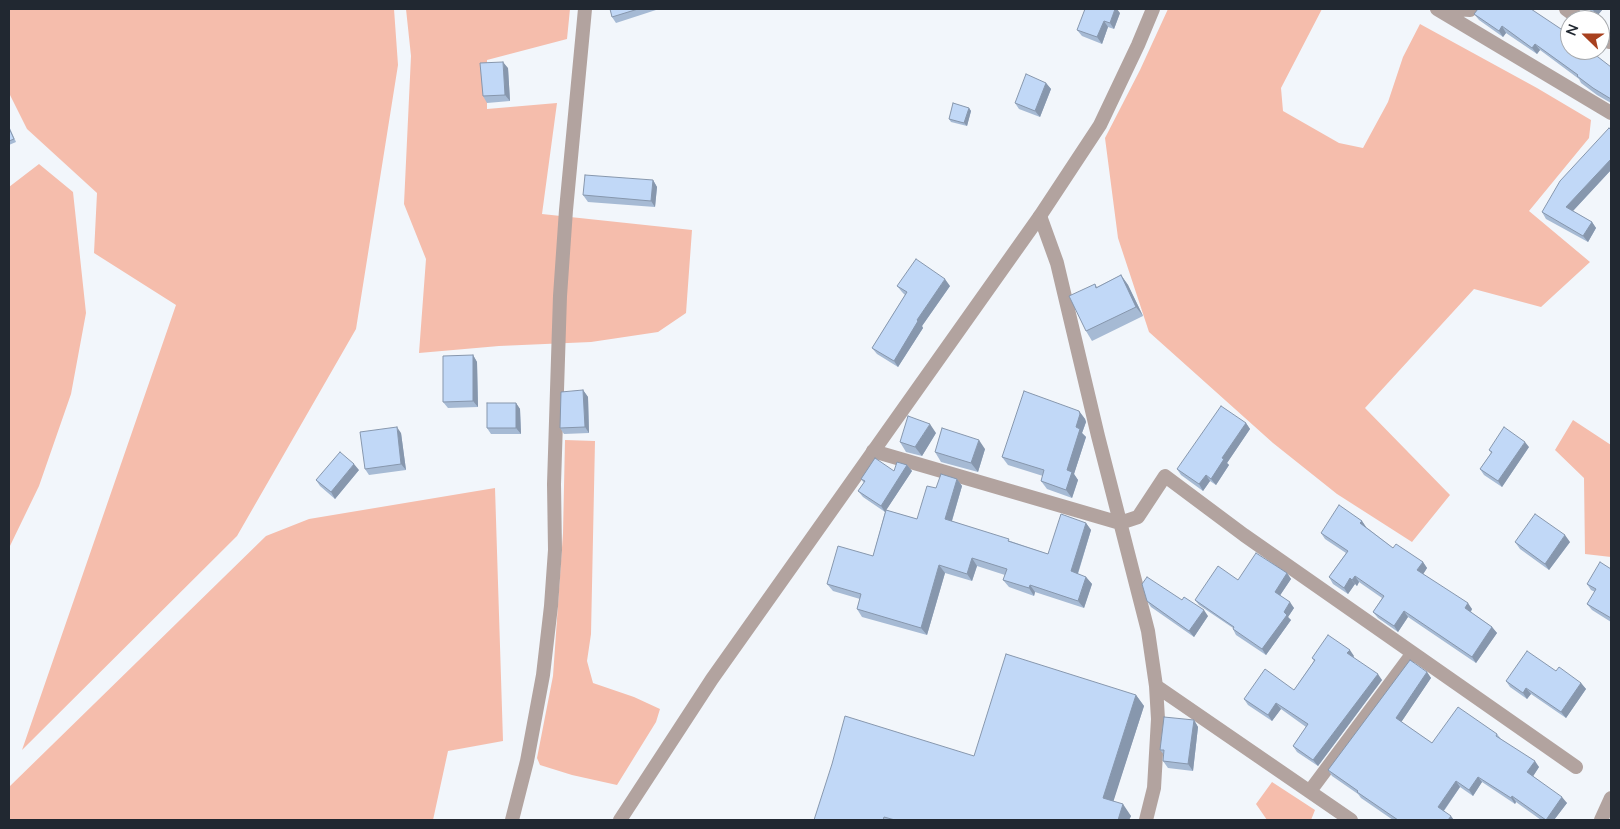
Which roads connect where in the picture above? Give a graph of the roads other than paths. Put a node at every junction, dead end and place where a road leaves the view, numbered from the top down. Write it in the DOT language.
graph roads {
  1 [pos="585,9"];
  2 [pos="1154,9"];
  3 [pos="1436,9"];
  4 [pos="1456,9"];
  5 [pos="1471,9"];
  6 [pos="1611,113"];
  7 [pos="1040,216"];
  8 [pos="873,452"];
  9 [pos="1120,523"];
  10 [pos="1413,653"];
  11 [pos="1156,686"];
  12 [pos="1576,767"];
  13 [pos="1310,791"];
  14 [pos="1611,798"];
  15 [pos="512,820"];
  16 [pos="620,820"];
  17 [pos="1146,820"];
  18 [pos="1351,820"];
  19 [pos="1601,820"];
  1 -- 15 [label="street"];
  2 -- 7 [label="street"];
  3 -- 6 [label="street"];
  4 -- 5 [label="street"];
  7 -- 8 [label="street"];
  7 -- 9 [label="street"];
  8 -- 9 [label="street"];
  8 -- 16 [label="street"];
  9 -- 10 [label="street"];
  9 -- 11 [label="street"];
  10 -- 12 [label="street"];
  10 -- 13 [label="street"];
  11 -- 13 [label="street"];
  11 -- 17 [label="street"];
  13 -- 18 [label="street"];
  14 -- 19 [label="street"];
}
